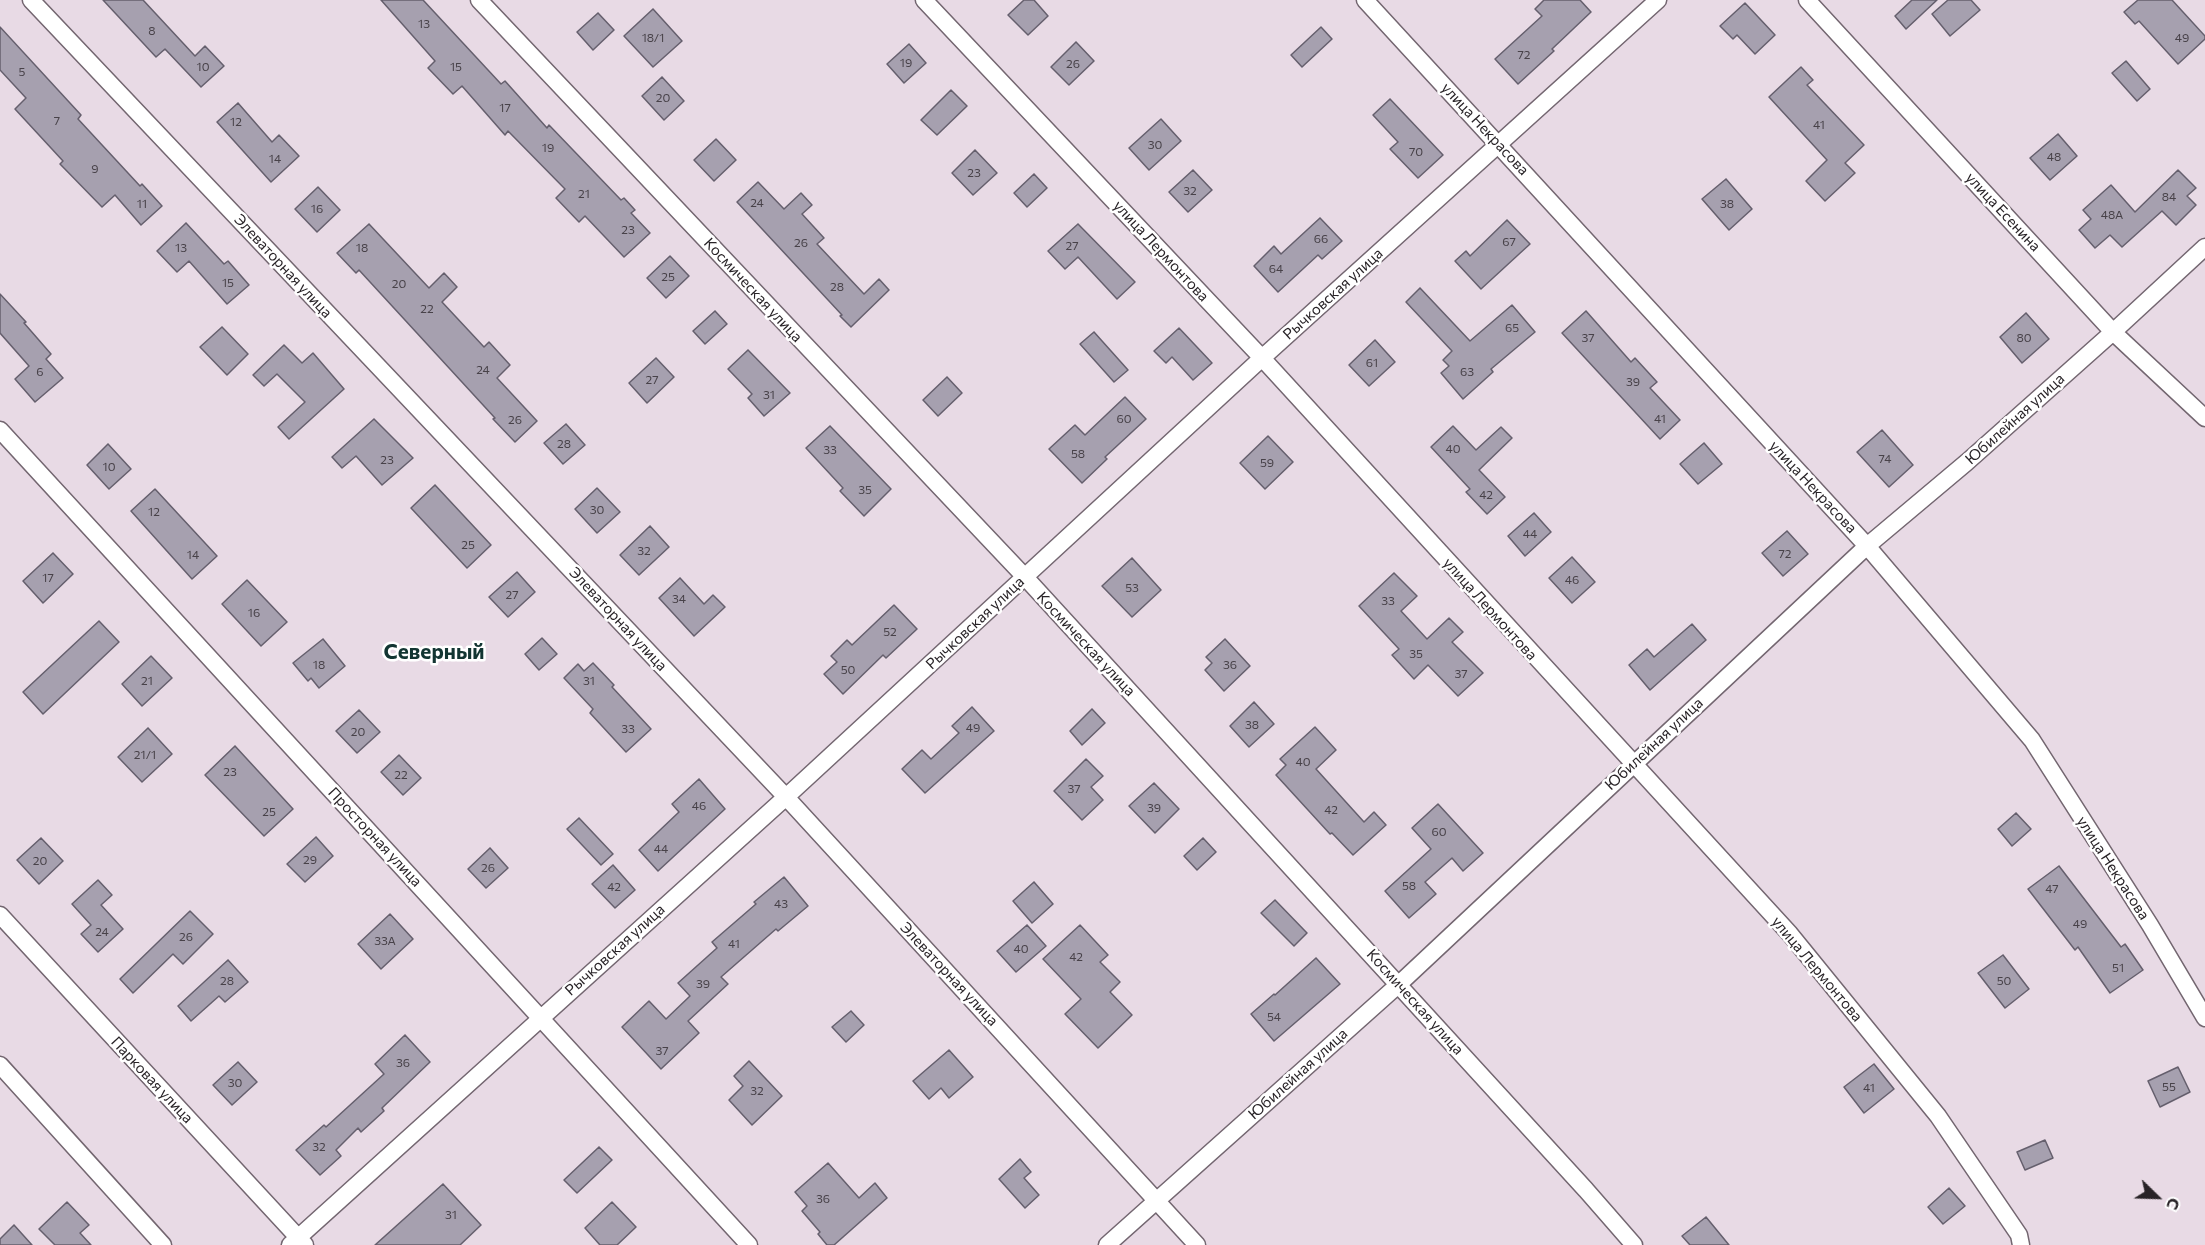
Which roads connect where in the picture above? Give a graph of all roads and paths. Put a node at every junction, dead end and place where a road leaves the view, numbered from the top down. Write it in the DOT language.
graph roads {
  1 [pos="31,0"];
  2 [pos="479,0"];
  3 [pos="924,0"];
  4 [pos="1365,0"];
  5 [pos="1658,0"];
  6 [pos="1807,0"];
  7 [pos="1500,145"];
  8 [pos="2205,248"];
  9 [pos="2113,333"];
  10 [pos="1262,358"];
  11 [pos="2205,418"];
  12 [pos="0,430"];
  13 [pos="1867,546"];
  14 [pos="1025,577"];
  15 [pos="1632,764"];
  16 [pos="786,796"];
  17 [pos="0,915"];
  18 [pos="1398,984"];
  19 [pos="541,1017"];
  20 [pos="2205,1018"];
  21 [pos="0,1065"];
  22 [pos="1157,1200"];
  23 [pos="298,1243"];
  24 [pos="163,1245"];
  25 [pos="749,1245"];
  26 [pos="1107,1245"];
  27 [pos="1197,1245"];
  28 [pos="1634,1245"];
  29 [pos="2022,1245"];
  1 -- 16 [label="street, Элеваторная улица"];
  2 -- 14 [label="street, Космическая улица"];
  3 -- 10 [label="street, улица Лермонтова"];
  4 -- 7 [label="street, улица Некрасова"];
  5 -- 7 [label="street, Рычковская улица"];
  6 -- 9 [label="street, улица Есенина"];
  7 -- 10 [label="street, Рычковская улица"];
  7 -- 13 [label="street, улица Некрасова"];
  8 -- 9 [label="street, Юбилейная улица"];
  9 -- 11 [label="street, улица Есенина"];
  9 -- 13 [label="street, Юбилейная улица"];
  10 -- 14 [label="street, Рычковская улица"];
  10 -- 15 [label="street, улица Лермонтова"];
  12 -- 19 [label="street, Просторная улица"];
  13 -- 15 [label="street, Юбилейная улица"];
  13 -- 20 [label="street, улица Некрасова"];
  14 -- 16 [label="street, Рычковская улица"];
  14 -- 18 [label="street, Космическая улица"];
  15 -- 18 [label="street, Юбилейная улица"];
  15 -- 29 [label="street, улица Лермонтова"];
  16 -- 19 [label="street, Рычковская улица"];
  16 -- 22 [label="street, Элеваторная улица"];
  17 -- 23 [label="street, Парковая улица"];
  18 -- 22 [label="street, Юбилейная улица"];
  18 -- 28 [label="street, Космическая улица"];
  19 -- 23 [label="street, Рычковская улица"];
  19 -- 25 [label="street, Просторная улица"];
  21 -- 24 [label="street"];
  22 -- 26 [label="street, Юбилейная улица"];
  22 -- 27 [label="street, Элеваторная улица"];
}
